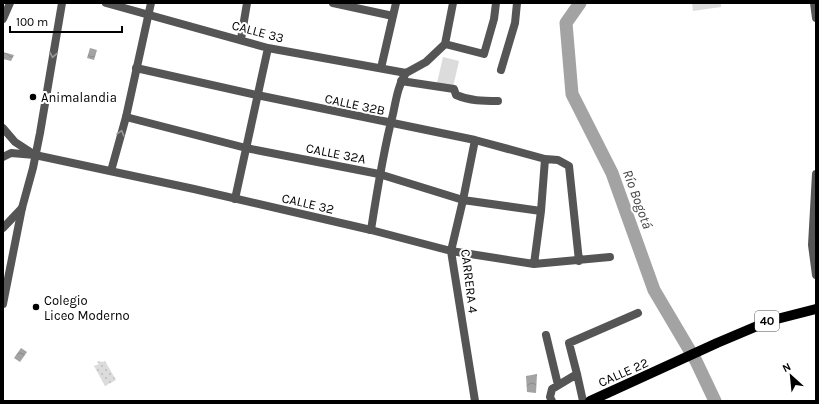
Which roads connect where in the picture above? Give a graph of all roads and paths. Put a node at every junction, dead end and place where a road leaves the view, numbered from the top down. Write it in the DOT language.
graph roads {
  1 [pos="10,3"];
  2 [pos="62,3"];
  3 [pos="106,3"];
  4 [pos="151,3"];
  5 [pos="248,3"];
  6 [pos="333,3"];
  7 [pos="396,3"];
  8 [pos="453,3"];
  9 [pos="496,3"];
  10 [pos="517,3"];
  11 [pos="814,3"];
  12 [pos="148,14"];
  13 [pos="393,16"];
  14 [pos="816,18"];
  15 [pos="3,19"];
  16 [pos="241,39"];
  17 [pos="445,44"];
  18 [pos="268,48"];
  19 [pos="136,68"];
  20 [pos="381,68"];
  21 [pos="501,70"];
  22 [pos="406,73"];
  23 [pos="401,81"];
  24 [pos="257,95"];
  25 [pos="498,101"];
  26 [pos="126,117"];
  27 [pos="390,124"];
  28 [pos="3,128"];
  29 [pos="475,140"];
  30 [pos="246,148"];
  31 [pos="35,155"];
  32 [pos="3,157"];
  33 [pos="545,159"];
  34 [pos="111,171"];
  35 [pos="379,174"];
  36 [pos="816,174"];
  37 [pos="235,199"];
  38 [pos="463,200"];
  39 [pos="22,208"];
  40 [pos="541,211"];
  41 [pos="815,215"];
  42 [pos="3,228"];
  43 [pos="371,230"];
  44 [pos="451,251"];
  45 [pos="610,257"];
  46 [pos="579,260"];
  47 [pos="534,264"];
  48 [pos="816,275"];
  49 [pos="3,304"];
  50 [pos="816,309"];
  51 [pos="638,313"];
  52 [pos="546,335"];
  53 [pos="577,374"];
  54 [pos="558,384"];
  55 [pos="475,401"];
  56 [pos="552,401"];
  57 [pos="583,401"];
  58 [pos="590,401"];
  1 -- 15 [label="street"];
  2 -- 31 [label="street, one-way"];
  3 -- 12 [label="street, CALLE 33"];
  4 -- 12 [label="street"];
  5 -- 16 [label="street"];
  6 -- 13 [label="street"];
  7 -- 13 [label="street"];
  8 -- 17 [label="street"];
  9 -- 17 [label="street"];
  10 -- 21 [label="street"];
  11 -- 14 [label="street"];
  12 -- 16 [label="street, CALLE 33"];
  12 -- 19 [label="street"];
  13 -- 20 [label="street"];
  16 -- 18 [label="street, CALLE 33"];
  17 -- 22 [label="street"];
  18 -- 20 [label="street, CALLE 33"];
  18 -- 24 [label="street"];
  19 -- 24 [label="street, CALLE 32B"];
  19 -- 26 [label="street"];
  20 -- 22 [label="street, CALLE 33"];
  22 -- 23 [label="street"];
  23 -- 25 [label="street"];
  23 -- 27 [label="street"];
  24 -- 27 [label="street, CALLE 32B"];
  24 -- 30 [label="street"];
  26 -- 30 [label="street, CALLE 32A"];
  34 -- 26 [label="street, one-way"];
  27 -- 29 [label="street, CALLE 32B"];
  27 -- 35 [label="street"];
  28 -- 31 [label="street"];
  29 -- 33 [label="street, CALLE 32B"];
  29 -- 38 [label="street, CARRERA 4"];
  30 -- 35 [label="street, CALLE 32A"];
  30 -- 37 [label="street"];
  31 -- 32 [label="street, CALLE 32"];
  31 -- 34 [label="street, CALLE 32"];
  31 -- 39 [label="street"];
  33 -- 40 [label="street"];
  33 -- 46 [label="street, CALLE 32B"];
  34 -- 37 [label="street, CALLE 32"];
  35 -- 38 [label="street, CALLE 32A"];
  35 -- 43 [label="street"];
  36 -- 41 [label="street"];
  37 -- 43 [label="street, CALLE 32"];
  38 -- 40 [label="street, CALLE 32A"];
  38 -- 44 [label="street, CARRERA 4"];
  39 -- 42 [label="street"];
  39 -- 49 [label="street"];
  40 -- 47 [label="street"];
  41 -- 48 [label="street"];
  43 -- 44 [label="street, CALLE 32"];
  44 -- 47 [label="street, CALLE 32"];
  44 -- 55 [label="street, CARRERA 4"];
  45 -- 46 [label="street, CALLE 32"];
  46 -- 47 [label="street, CALLE 32"];
  50 -- 58 [label="main road, CALLE 22 / 40"];
  51 -- 53 [label="street"];
  52 -- 54 [label="street"];
  53 -- 54 [label="street"];
  53 -- 57 [label="street"];
  54 -- 56 [label="street"];
}
